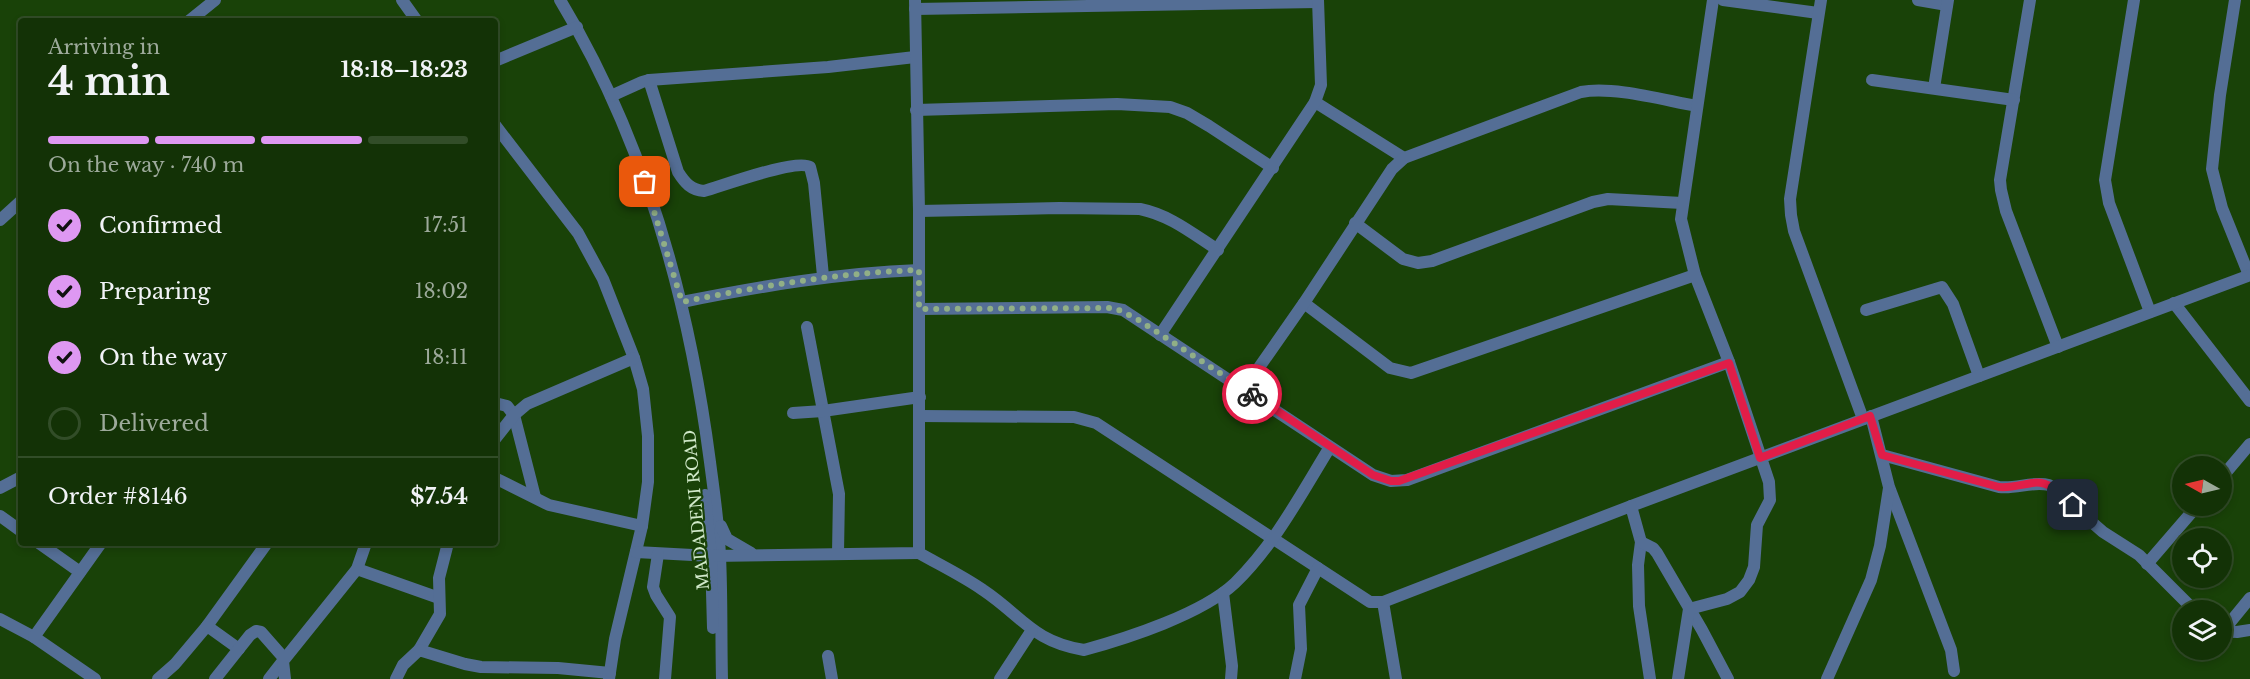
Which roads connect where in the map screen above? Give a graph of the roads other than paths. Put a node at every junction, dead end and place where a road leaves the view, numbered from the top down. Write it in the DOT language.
graph roads {
  1 [pos="214,0"];
  2 [pos="402,0"];
  3 [pos="560,0"];
  4 [pos="1713,0"];
  5 [pos="1723,0"];
  6 [pos="1821,0"];
  7 [pos="1918,0"];
  8 [pos="2030,0"];
  9 [pos="2134,0"];
  10 [pos="2235,0"];
  11 [pos="1318,1"];
  12 [pos="1022,3"];
  13 [pos="1947,3"];
  14 [pos="915,4"];
  15 [pos="1818,13"];
  16 [pos="193,18"];
  17 [pos="415,18"];
  18 [pos="577,27"];
  19 [pos="915,57"];
  20 [pos="498,60"];
  21 [pos="650,80"];
  22 [pos="1872,80"];
  23 [pos="1934,88"];
  24 [pos="611,96"];
  25 [pos="2014,100"];
  26 [pos="1316,102"];
  27 [pos="1697,106"];
  28 [pos="916,110"];
  29 [pos="498,133"];
  30 [pos="1404,158"];
  31 [pos="1273,168"];
  32 [pos="1682,203"];
  33 [pos="18,204"];
  34 [pos="919,211"];
  35 [pos="0,220"];
  36 [pos="1355,223"];
  37 [pos="1218,250"];
  38 [pos="919,270"];
  39 [pos="1695,275"];
  40 [pos="2249,275"];
  41 [pos="823,276"];
  42 [pos="682,302"];
  43 [pos="1304,303"];
  44 [pos="2174,303"];
  45 [pos="919,309"];
  46 [pos="1866,310"];
  47 [pos="2150,312"];
  48 [pos="807,327"];
  49 [pos="1160,335"];
  50 [pos="2058,347"];
  51 [pos="634,358"];
  52 [pos="1729,363"];
  53 [pos="696,375"];
  54 [pos="1979,376"];
  55 [pos="1244,389"];
  56 [pos="920,397"];
  57 [pos="2250,401"];
  58 [pos="498,404"];
  59 [pos="823,411"];
  60 [pos="793,413"];
  61 [pos="514,415"];
  62 [pos="920,416"];
  63 [pos="1867,417"];
  64 [pos="498,435"];
  65 [pos="2250,444"];
  66 [pos="1330,447"];
  67 [pos="1882,455"];
  68 [pos="1760,458"];
  69 [pos="2232,465"];
  70 [pos="18,479"];
  71 [pos="498,480"];
  72 [pos="1889,487"];
  73 [pos="0,488"];
  74 [pos="535,498"];
  75 [pos="1631,506"];
  76 [pos="716,513"];
  77 [pos="0,516"];
  78 [pos="2188,516"];
  79 [pos="642,526"];
  80 [pos="18,529"];
  81 [pos="1273,539"];
  82 [pos="1641,542"];
  83 [pos="43,546"];
  84 [pos="98,546"];
  85 [pos="265,546"];
  86 [pos="365,546"];
  87 [pos="447,546"];
  88 [pos="636,552"];
  89 [pos="919,553"];
  90 [pos="658,554"];
  91 [pos="751,554"];
  92 [pos="838,554"];
  93 [pos="716,556"];
  94 [pos="2147,564"];
  95 [pos="1318,568"];
  96 [pos="357,569"];
  97 [pos="80,572"];
  98 [pos="720,582"];
  99 [pos="1223,593"];
  100 [pos="439,598"];
  101 [pos="2250,598"];
  102 [pos="2184,600"];
  103 [pos="1383,602"];
  104 [pos="1689,609"];
  105 [pos="0,618"];
  106 [pos="2232,619"];
  107 [pos="207,626"];
  108 [pos="1032,630"];
  109 [pos="2250,630"];
  110 [pos="2232,631"];
  111 [pos="34,637"];
  112 [pos="239,649"];
  113 [pos="419,650"];
  114 [pos="828,656"];
  115 [pos="283,661"];
  116 [pos="1954,671"];
  117 [pos="609,676"];
  118 [pos="95,679"];
  119 [pos="158,679"];
  120 [pos="215,679"];
  121 [pos="269,679"];
  122 [pos="285,679"];
  123 [pos="396,679"];
  124 [pos="665,679"];
  125 [pos="714,679"];
  126 [pos="722,679"];
  127 [pos="832,679"];
  128 [pos="1000,679"];
  129 [pos="1231,679"];
  130 [pos="1295,679"];
  131 [pos="1396,679"];
  132 [pos="1650,679"];
  133 [pos="1678,679"];
  134 [pos="1728,679"];
  135 [pos="1827,679"];
  1 -- 16 [label="street"];
  2 -- 17 [label="street"];
  3 -- 18 [label="street, MADADENI ROAD"];
  4 -- 27 [label="street"];
  5 -- 15 [label="street"];
  6 -- 15 [label="street"];
  7 -- 13 [label="street"];
  8 -- 25 [label="street"];
  9 -- 47 [label="street"];
  10 -- 40 [label="street"];
  11 -- 12 [label="street"];
  11 -- 26 [label="street"];
  12 -- 14 [label="street"];
  13 -- 23 [label="street"];
  14 -- 19 [label="street"];
  15 -- 63 [label="street"];
  18 -- 20 [label="street"];
  18 -- 24 [label="street, MADADENI ROAD"];
  19 -- 21 [label="street"];
  19 -- 28 [label="street"];
  21 -- 24 [label="street"];
  21 -- 41 [label="street"];
  22 -- 23 [label="street"];
  23 -- 25 [label="street"];
  24 -- 42 [label="street, MADADENI ROAD"];
  25 -- 50 [label="street"];
  26 -- 30 [label="street"];
  26 -- 31 [label="street"];
  27 -- 30 [label="street"];
  27 -- 32 [label="street"];
  28 -- 31 [label="street"];
  28 -- 34 [label="street"];
  29 -- 51 [label="street"];
  30 -- 36 [label="street"];
  31 -- 37 [label="street"];
  32 -- 36 [label="street"];
  32 -- 39 [label="street"];
  33 -- 35 [label="street"];
  34 -- 37 [label="street"];
  34 -- 38 [label="street"];
  36 -- 43 [label="street"];
  37 -- 49 [label="street"];
  38 -- 41 [label="street"];
  38 -- 45 [label="street"];
  39 -- 43 [label="street"];
  39 -- 52 [label="street"];
  40 -- 44 [label="street"];
  41 -- 42 [label="street"];
  42 -- 53 [label="street, MADADENI ROAD"];
  43 -- 55 [label="street"];
  44 -- 47 [label="street"];
  44 -- 57 [label="street"];
  45 -- 49 [label="street"];
  45 -- 56 [label="street"];
  46 -- 54 [label="street"];
  47 -- 50 [label="street"];
  48 -- 59 [label="street"];
  49 -- 55 [label="street"];
  50 -- 54 [label="street"];
  51 -- 61 [label="street"];
  51 -- 79 [label="street"];
  52 -- 66 [label="street"];
  52 -- 68 [label="street"];
  53 -- 76 [label="street, MADADENI ROAD"];
  53 -- 93 [label="street, MADADENI ROAD"];
  54 -- 63 [label="street"];
  55 -- 66 [label="street"];
  56 -- 59 [label="street"];
  56 -- 62 [label="street"];
  58 -- 61 [label="street"];
  59 -- 60 [label="street"];
  59 -- 92 [label="street"];
  61 -- 64 [label="street"];
  61 -- 74 [label="street"];
  62 -- 81 [label="street"];
  62 -- 89 [label="street"];
  63 -- 67 [label="street"];
  63 -- 68 [label="street"];
  65 -- 69 [label="street"];
  66 -- 81 [label="street"];
  67 -- 72 [label="street"];
  67 -- 94 [label="street"];
  68 -- 75 [label="street"];
  68 -- 104 [label="street"];
  70 -- 73 [label="street"];
  71 -- 74 [label="street"];
  72 -- 116 [label="street"];
  72 -- 135 [label="street"];
  74 -- 79 [label="street"];
  75 -- 82 [label="street"];
  75 -- 103 [label="street"];
  76 -- 91 [label="street"];
  76 -- 93 [label="street, MADADENI ROAD"];
  77 -- 80 [label="street"];
  78 -- 94 [label="street"];
  79 -- 88 [label="street"];
  81 -- 95 [label="street"];
  81 -- 99 [label="street"];
  82 -- 104 [label="street"];
  82 -- 132 [label="street"];
  83 -- 97 [label="street"];
  84 -- 97 [label="street"];
  85 -- 107 [label="street"];
  86 -- 96 [label="street"];
  87 -- 100 [label="street"];
  88 -- 90 [label="street"];
  88 -- 117 [label="street"];
  89 -- 92 [label="street"];
  89 -- 108 [label="street"];
  90 -- 93 [label="street"];
  90 -- 124 [label="street"];
  91 -- 92 [label="street"];
  91 -- 93 [label="street"];
  91 -- 98 [label="street"];
  93 -- 98 [label="street, MADADENI ROAD"];
  93 -- 125 [label="street, MADADENI ROAD"];
  94 -- 102 [label="street"];
  95 -- 103 [label="street"];
  95 -- 130 [label="street"];
  96 -- 100 [label="street"];
  96 -- 115 [label="street"];
  97 -- 111 [label="street"];
  98 -- 126 [label="street, MADADENI ROAD"];
  99 -- 108 [label="street"];
  99 -- 129 [label="street"];
  100 -- 113 [label="street"];
  101 -- 106 [label="street"];
  103 -- 131 [label="street"];
  104 -- 133 [label="street"];
  104 -- 134 [label="street"];
  105 -- 111 [label="street"];
  107 -- 112 [label="street"];
  107 -- 119 [label="street"];
  108 -- 128 [label="street"];
  109 -- 110 [label="street"];
  111 -- 118 [label="street"];
  112 -- 115 [label="street"];
  112 -- 120 [label="street"];
  113 -- 117 [label="street"];
  113 -- 123 [label="street"];
  114 -- 127 [label="street"];
  115 -- 121 [label="street"];
  115 -- 122 [label="street"];
}
